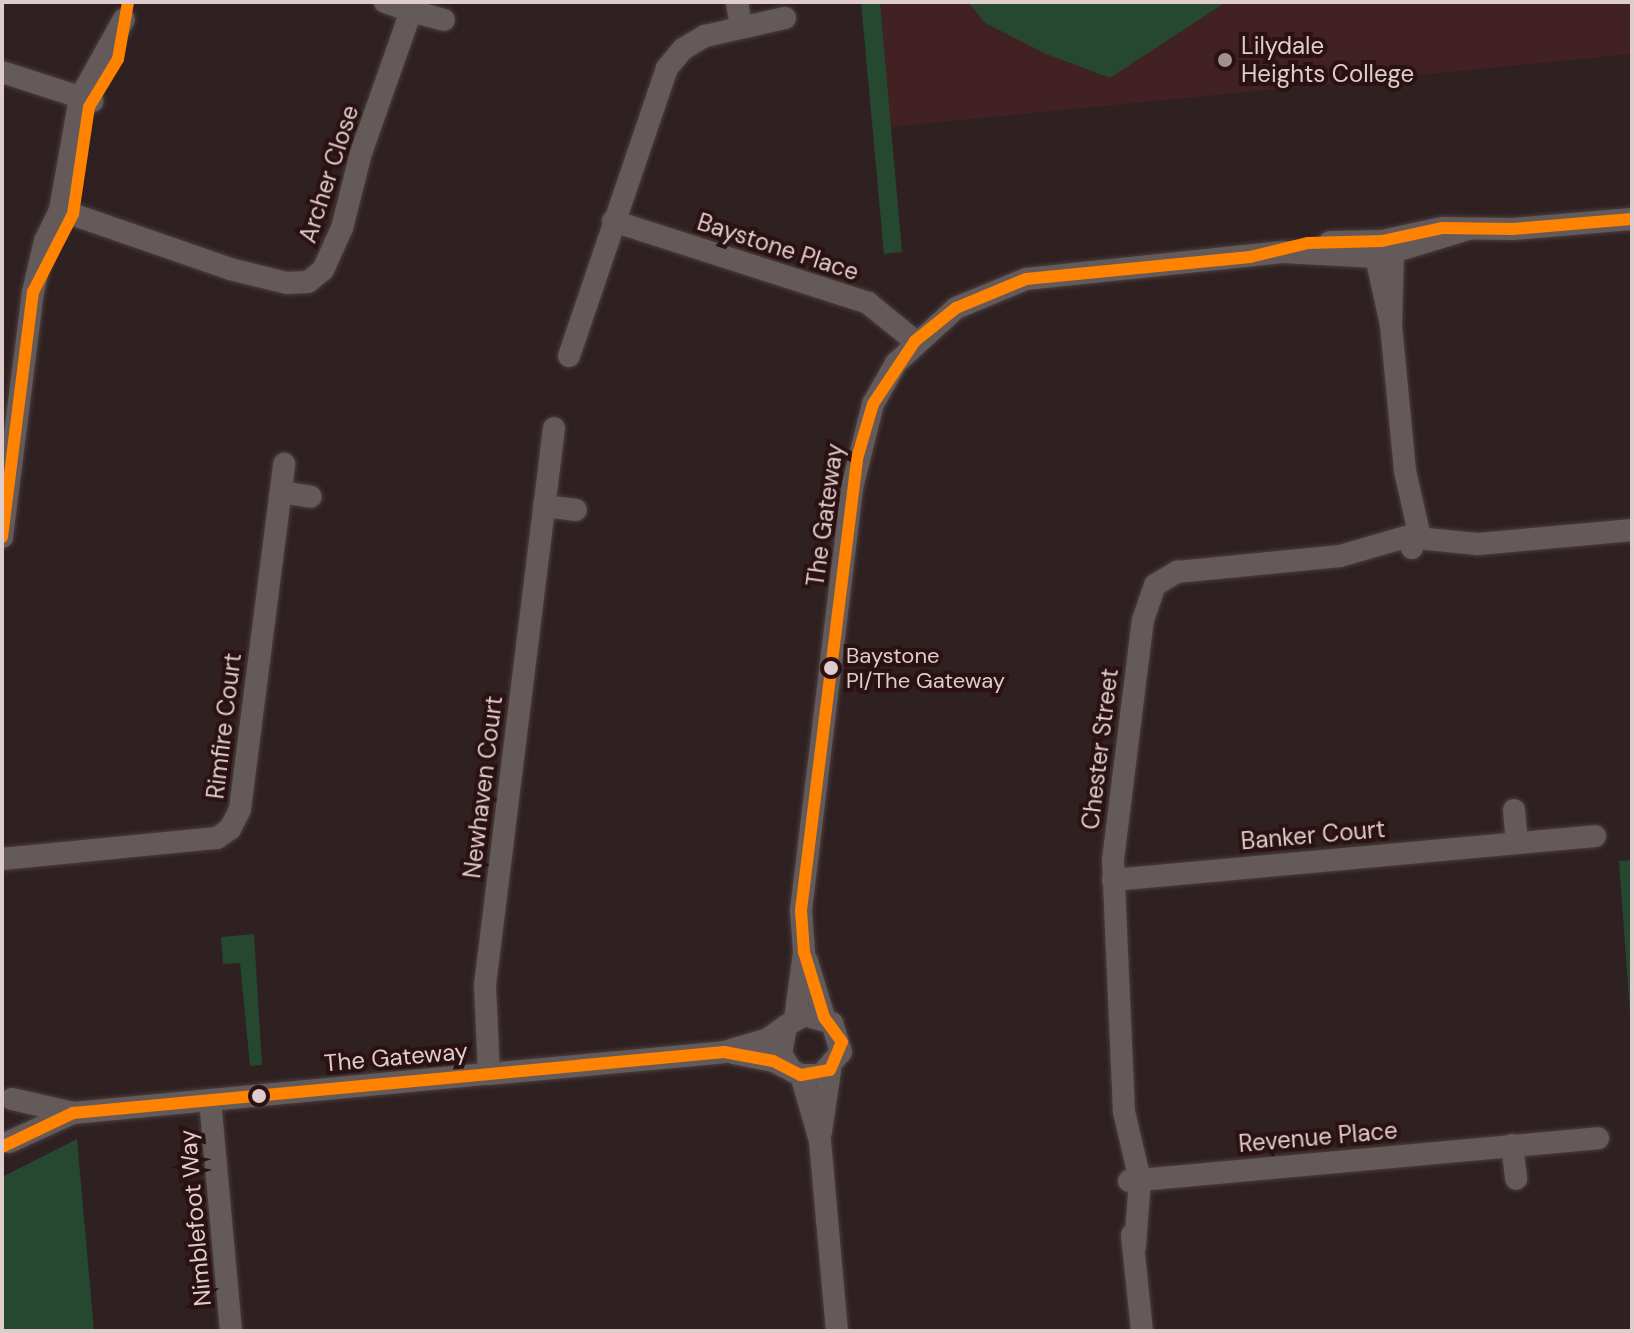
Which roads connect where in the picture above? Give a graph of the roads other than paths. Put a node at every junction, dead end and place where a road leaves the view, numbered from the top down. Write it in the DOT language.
graph roads {
  1 [pos="385,2"];
  2 [pos="737,2"];
  3 [pos="126,11"];
  4 [pos="411,11"];
  5 [pos="785,18"];
  6 [pos="444,20"];
  7 [pos="741,27"];
  8 [pos="2,72"];
  9 [pos="86,100"];
  10 [pos="66,212"];
  11 [pos="1632,219"];
  12 [pos="613,221"];
  13 [pos="1384,251"];
  14 [pos="915,341"];
  15 [pos="569,356"];
  16 [pos="554,428"];
  17 [pos="284,464"];
  18 [pos="281,492"];
  19 [pos="311,497"];
  20 [pos="544,506"];
  21 [pos="576,510"];
  22 [pos="1632,530"];
  23 [pos="2,537"];
  24 [pos="1411,540"];
  25 [pos="1514,810"];
  26 [pos="1595,836"];
  27 [pos="1517,843"];
  28 [pos="2,859"];
  29 [pos="1113,880"];
  30 [pos="804,952"];
  31 [pos="824,1017"];
  32 [pos="790,1023"];
  33 [pos="724,1052"];
  34 [pos="830,1070"];
  35 [pos="796,1072"];
  36 [pos="489,1074"];
  37 [pos="5,1092"];
  38 [pos="210,1100"];
  39 [pos="73,1113"];
  40 [pos="1598,1138"];
  41 [pos="820,1141"];
  42 [pos="6,1145"];
  43 [pos="1512,1145"];
  44 [pos="1516,1179"];
  45 [pos="1134,1180"];
  46 [pos="231,1331"];
  47 [pos="837,1331"];
  48 [pos="1142,1331"];
  1 -- 4 [label="street"];
  2 -- 7 [label="street"];
  3 -- 9 [label="street"];
  4 -- 6 [label="street"];
  4 -- 10 [label="street, Archer Close"];
  5 -- 7 [label="street"];
  7 -- 12 [label="street"];
  8 -- 9 [label="street"];
  9 -- 10 [label="street"];
  10 -- 23 [label="street"];
  11 -- 13 [label="street, The Gateway"];
  12 -- 14 [label="street, Baystone Place"];
  12 -- 15 [label="street"];
  13 -- 14 [label="street, The Gateway"];
  13 -- 24 [label="street"];
  14 -- 30 [label="street, The Gateway"];
  16 -- 20 [label="street, Newhaven Court"];
  17 -- 18 [label="street, Rimfire Court"];
  18 -- 19 [label="street"];
  18 -- 28 [label="street, Rimfire Court"];
  20 -- 21 [label="street"];
  20 -- 36 [label="street, Newhaven Court"];
  22 -- 24 [label="street, Chester Street"];
  24 -- 29 [label="street, Chester Street"];
  25 -- 27 [label="street"];
  26 -- 27 [label="street, Banker Court"];
  27 -- 29 [label="street, Banker Court"];
  29 -- 45 [label="street, Chester Street"];
  30 -- 31 [label="street, The Gateway"];
  30 -- 32 [label="street, The Gateway"];
  31 -- 32 [label="street"];
  31 -- 34 [label="street"];
  32 -- 33 [label="street, The Gateway"];
  32 -- 35 [label="street"];
  33 -- 35 [label="street, The Gateway"];
  33 -- 36 [label="street, The Gateway"];
  34 -- 35 [label="street"];
  34 -- 41 [label="street"];
  35 -- 41 [label="street"];
  36 -- 38 [label="street, The Gateway"];
  37 -- 39 [label="street, The Gateway"];
  37 -- 42 [label="street"];
  38 -- 39 [label="street, The Gateway"];
  38 -- 46 [label="street, Nimblefoot Way"];
  39 -- 42 [label="street, The Gateway"];
  40 -- 43 [label="street, Revenue Place"];
  41 -- 47 [label="street"];
  43 -- 44 [label="street"];
  43 -- 45 [label="street, Revenue Place"];
  45 -- 48 [label="street, Chester Street"];
}
